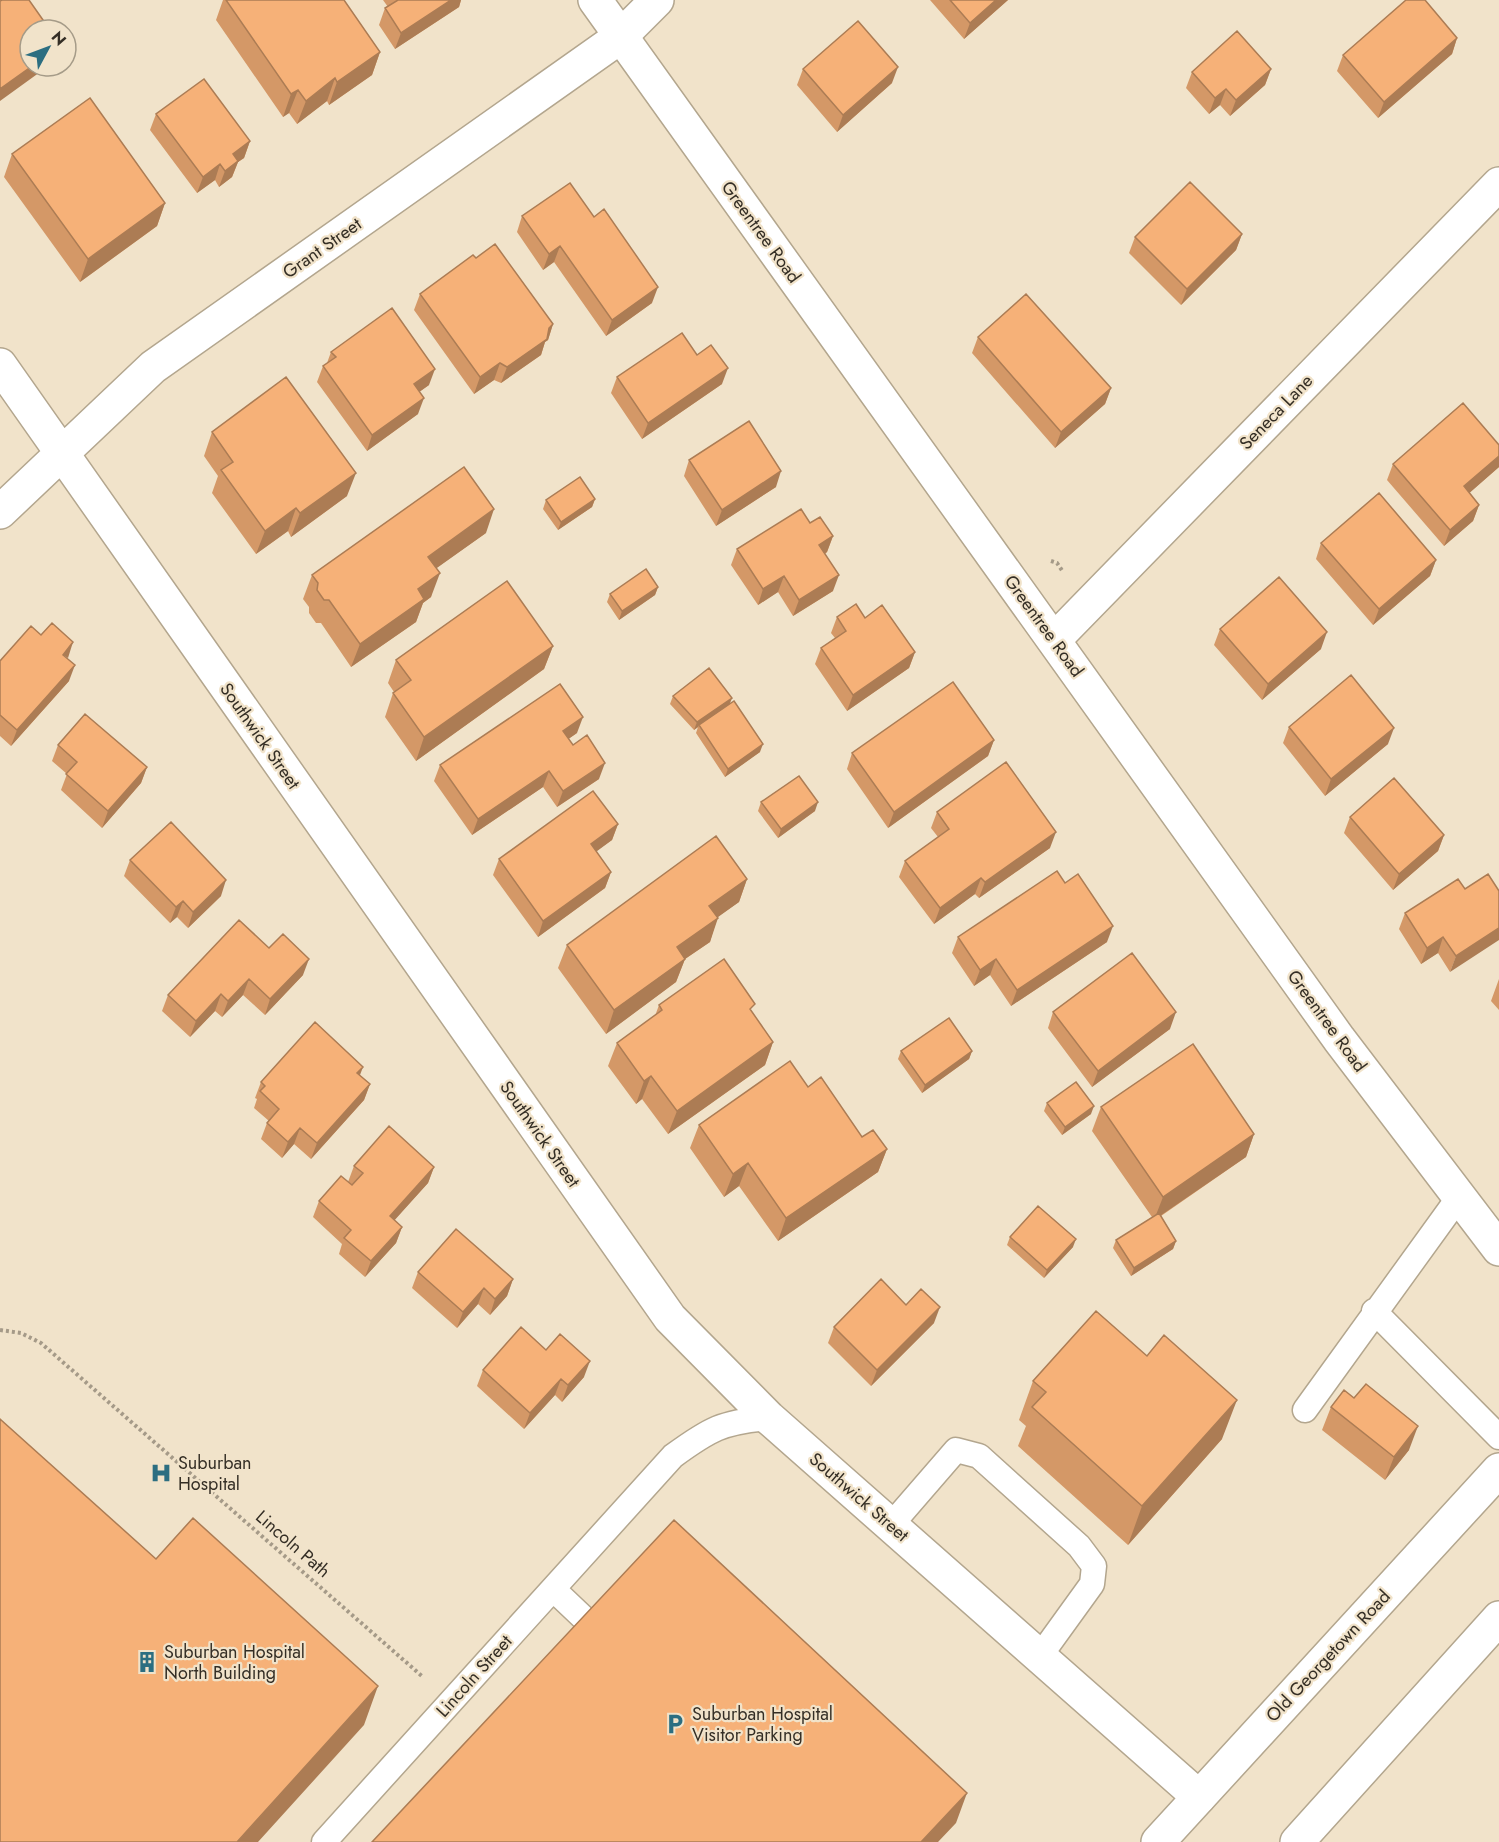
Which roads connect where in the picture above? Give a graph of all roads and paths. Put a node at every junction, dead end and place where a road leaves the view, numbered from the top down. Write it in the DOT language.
graph roads {
  1 [pos="595,0"];
  2 [pos="657,0"];
  3 [pos="621,37"];
  4 [pos="1499,184"];
  5 [pos="0,365"];
  6 [pos="61,454"];
  7 [pos="0,512"];
  8 [pos="1054,640"];
  9 [pos="1459,1197"];
  10 [pos="1499,1249"];
  11 [pos="1374,1311"];
  12 [pos="0,1330"];
  13 [pos="1305,1410"];
  14 [pos="769,1418"];
  15 [pos="1499,1437"];
  16 [pos="1499,1470"];
  17 [pos="891,1525"];
  18 [pos="553,1589"];
  19 [pos="1499,1618"];
  20 [pos="592,1626"];
  21 [pos="1040,1656"];
  22 [pos="451,1701"];
  23 [pos="1199,1797"];
  24 [pos="324,1842"];
  25 [pos="1158,1842"];
  26 [pos="1297,1842"];
  1 -- 3 [label="street, Greentree Road"];
  2 -- 3 [label="street, Grant Street"];
  3 -- 6 [label="street, Grant Street"];
  3 -- 8 [label="street, Greentree Road"];
  4 -- 8 [label="street, Seneca Lane"];
  5 -- 6 [label="street, Southwick Street"];
  6 -- 7 [label="street, Grant Street"];
  6 -- 14 [label="street, Southwick Street"];
  8 -- 9 [label="street, Greentree Road"];
  9 -- 10 [label="street, Greentree Road"];
  9 -- 11 [label="lane"];
  11 -- 13 [label="lane"];
  11 -- 15 [label="lane"];
  12 -- 22 [label="path, Lincoln Path"];
  14 -- 17 [label="street, Southwick Street"];
  14 -- 18 [label="lane, Lincoln Street"];
  16 -- 23 [label="street, Old Georgetown Road"];
  17 -- 21 [label="street, Southwick Street"];
  17 -- 21 [label="lane"];
  18 -- 20 [label="lane"];
  18 -- 22 [label="lane, Lincoln Street"];
  19 -- 26 [label="street"];
  21 -- 23 [label="street, Southwick Street"];
  22 -- 24 [label="lane, Lincoln Street"];
  23 -- 25 [label="street, Old Georgetown Road"];
}
